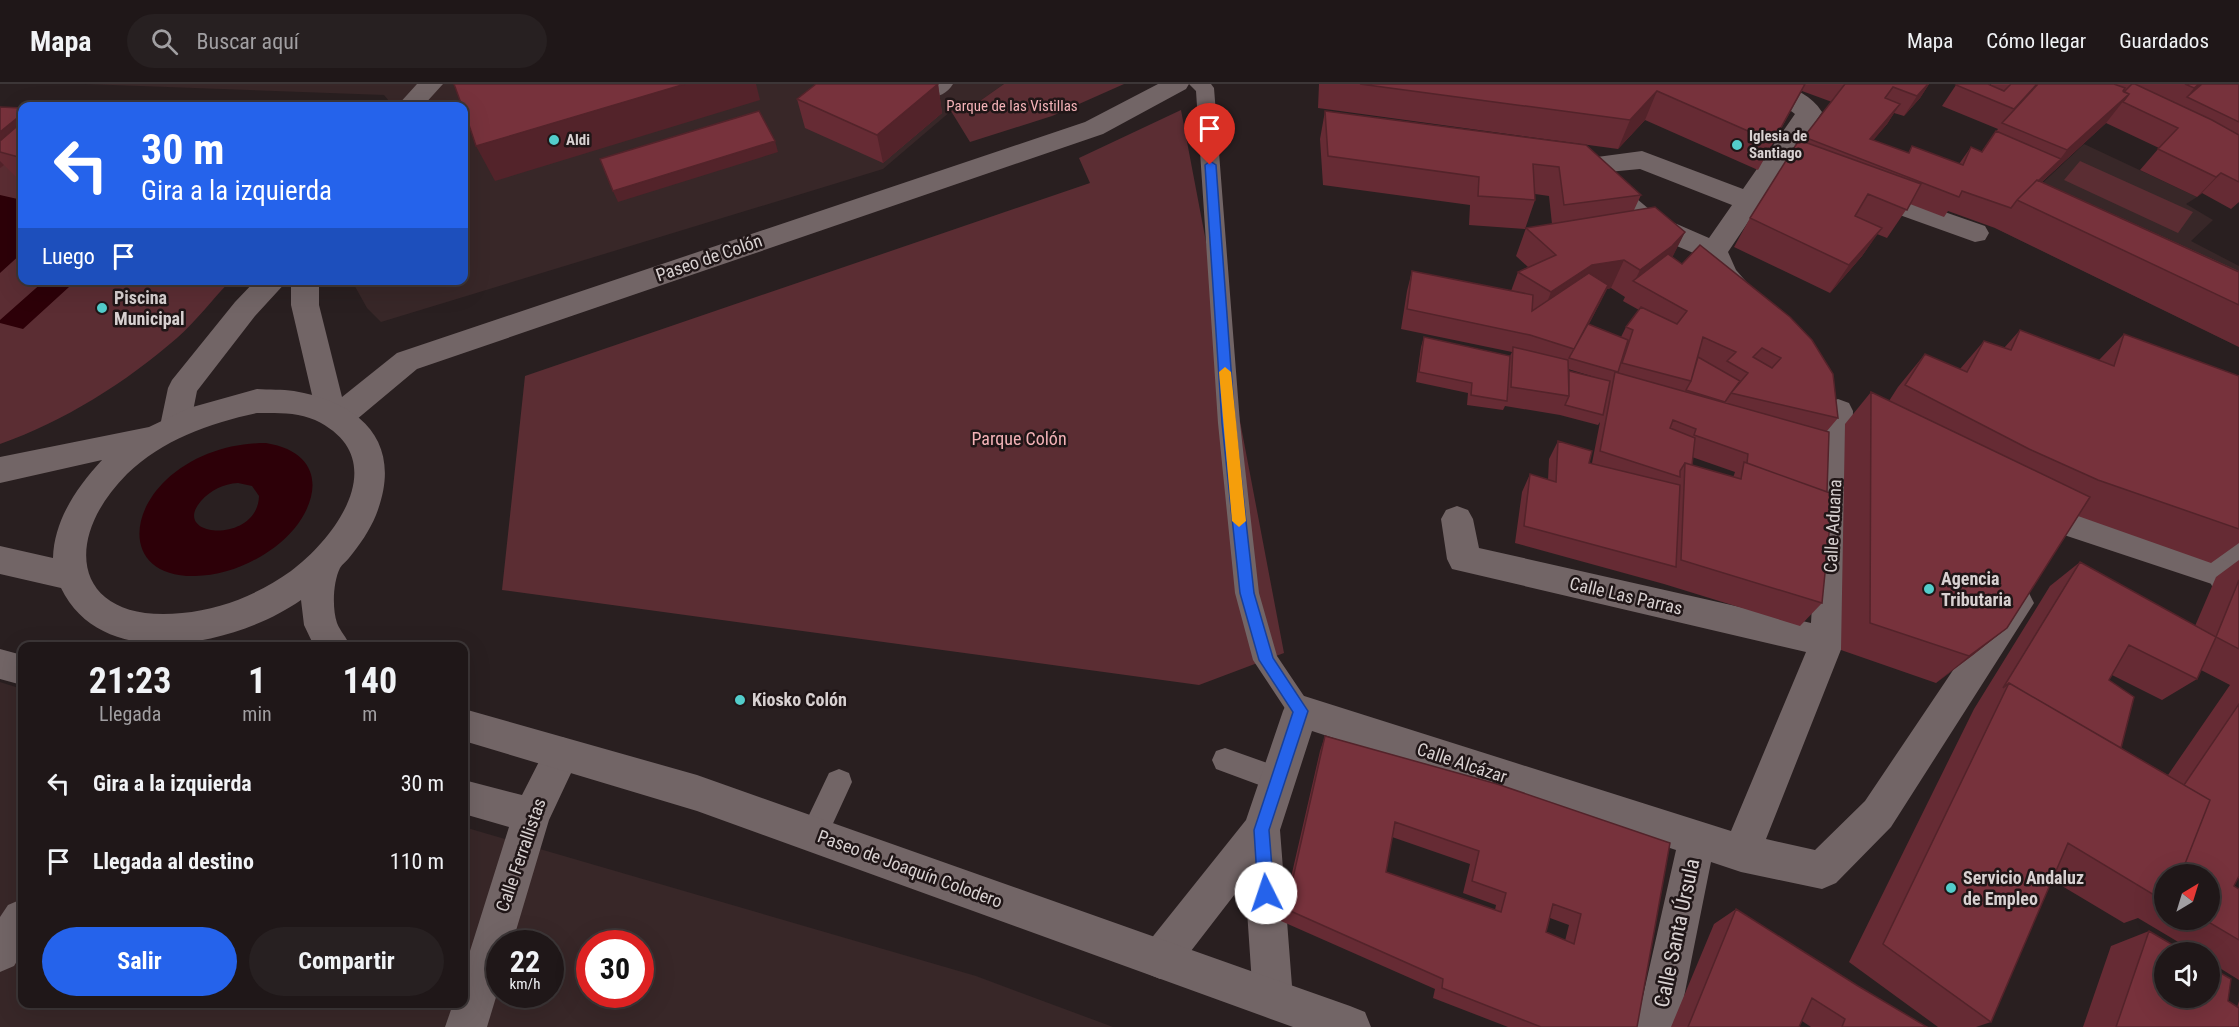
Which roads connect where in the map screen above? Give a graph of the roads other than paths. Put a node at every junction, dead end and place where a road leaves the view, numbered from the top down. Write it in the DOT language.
graph roads {
  1 [pos="431,84"];
  2 [pos="916,84"];
  3 [pos="941,84"];
  4 [pos="1178,84"];
  5 [pos="1198,84"];
  6 [pos="1754,84"];
  7 [pos="413,102"];
  8 [pos="1842,185"];
  9 [pos="1748,201"];
  10 [pos="1975,232"];
  11 [pos="1714,251"];
  12 [pos="269,285"];
  13 [pos="305,285"];
  14 [pos="1766,315"];
  15 [pos="335,415"];
  16 [pos="1870,424"];
  17 [pos="166,431"];
  18 [pos="2239,452"];
  19 [pos="3,471"];
  20 [pos="2006,492"];
  21 [pos="1457,519"];
  22 [pos="2069,524"];
  23 [pos="2050,552"];
  24 [pos="0,560"];
  25 [pos="325,562"];
  26 [pos="72,577"];
  27 [pos="2231,578"];
  28 [pos="2031,581"];
  29 [pos="173,629"];
  30 [pos="195,642"];
  31 [pos="330,642"];
  32 [pos="1827,642"];
  33 [pos="0,664"];
  34 [pos="18,669"];
  35 [pos="1301,711"];
  36 [pos="468,725"];
  37 [pos="562,754"];
  38 [pos="1225,760"];
  39 [pos="1278,779"];
  40 [pos="839,782"];
  41 [pos="468,798"];
  42 [pos="531,816"];
  43 [pos="1261,830"];
  44 [pos="814,834"];
  45 [pos="1697,839"];
  46 [pos="1741,853"];
  47 [pos="18,925"];
  48 [pos="0,952"];
  49 [pos="1160,958"];
  50 [pos="1273,999"];
  51 [pos="466,1027"];
  52 [pos="1350,1027"];
  53 [pos="1657,1027"];
  1 -- 7 [label="street"];
  2 -- 3 [label="street"];
  4 -- 15 [label="street, Paseo de Colón"];
  5 -- 35 [label="lane"];
  6 -- 9 [label="street"];
  8 -- 10 [label="street"];
  9 -- 11 [label="street"];
  9 -- 11 [label="street"];
  11 -- 14 [label="street"];
  12 -- 17 [label="street"];
  13 -- 15 [label="street"];
  15 -- 17 [label="street"];
  15 -- 25 [label="street"];
  16 -- 32 [label="street, Calle Aduana"];
  17 -- 19 [label="street"];
  17 -- 26 [label="street"];
  18 -- 27 [label="street"];
  20 -- 22 [label="street"];
  21 -- 32 [label="street, Calle Las Parras"];
  22 -- 23 [label="street"];
  22 -- 27 [label="street"];
  24 -- 26 [label="street"];
  25 -- 29 [label="street"];
  25 -- 31 [label="street"];
  26 -- 29 [label="street"];
  28 -- 46 [label="street, Calle Alcázar"];
  29 -- 30 [label="street"];
  32 -- 46 [label="street, Calle Aduana"];
  33 -- 34 [label="street"];
  35 -- 39 [label="street"];
  35 -- 45 [label="street, Calle Alcázar"];
  36 -- 37 [label="street, Paseo de Joaquín Colodero"];
  37 -- 42 [label="street, Calle Ferrallistas"];
  37 -- 44 [label="street, Paseo de Joaquín Colodero"];
  38 -- 39 [label="lane"];
  39 -- 43 [label="street"];
  40 -- 44 [label="lane"];
  41 -- 42 [label="street"];
  42 -- 51 [label="street, Calle Ferrallistas"];
  43 -- 49 [label="street"];
  43 -- 50 [label="street"];
  44 -- 49 [label="street, Paseo de Joaquín Colodero"];
  45 -- 46 [label="street, Calle Alcázar"];
  45 -- 53 [label="street, Calle Santa Úrsula"];
  47 -- 48 [label="street"];
  49 -- 50 [label="street, Paseo de Joaquín Colodero"];
  50 -- 52 [label="street, Paseo de Joaquín Colodero"];
}
